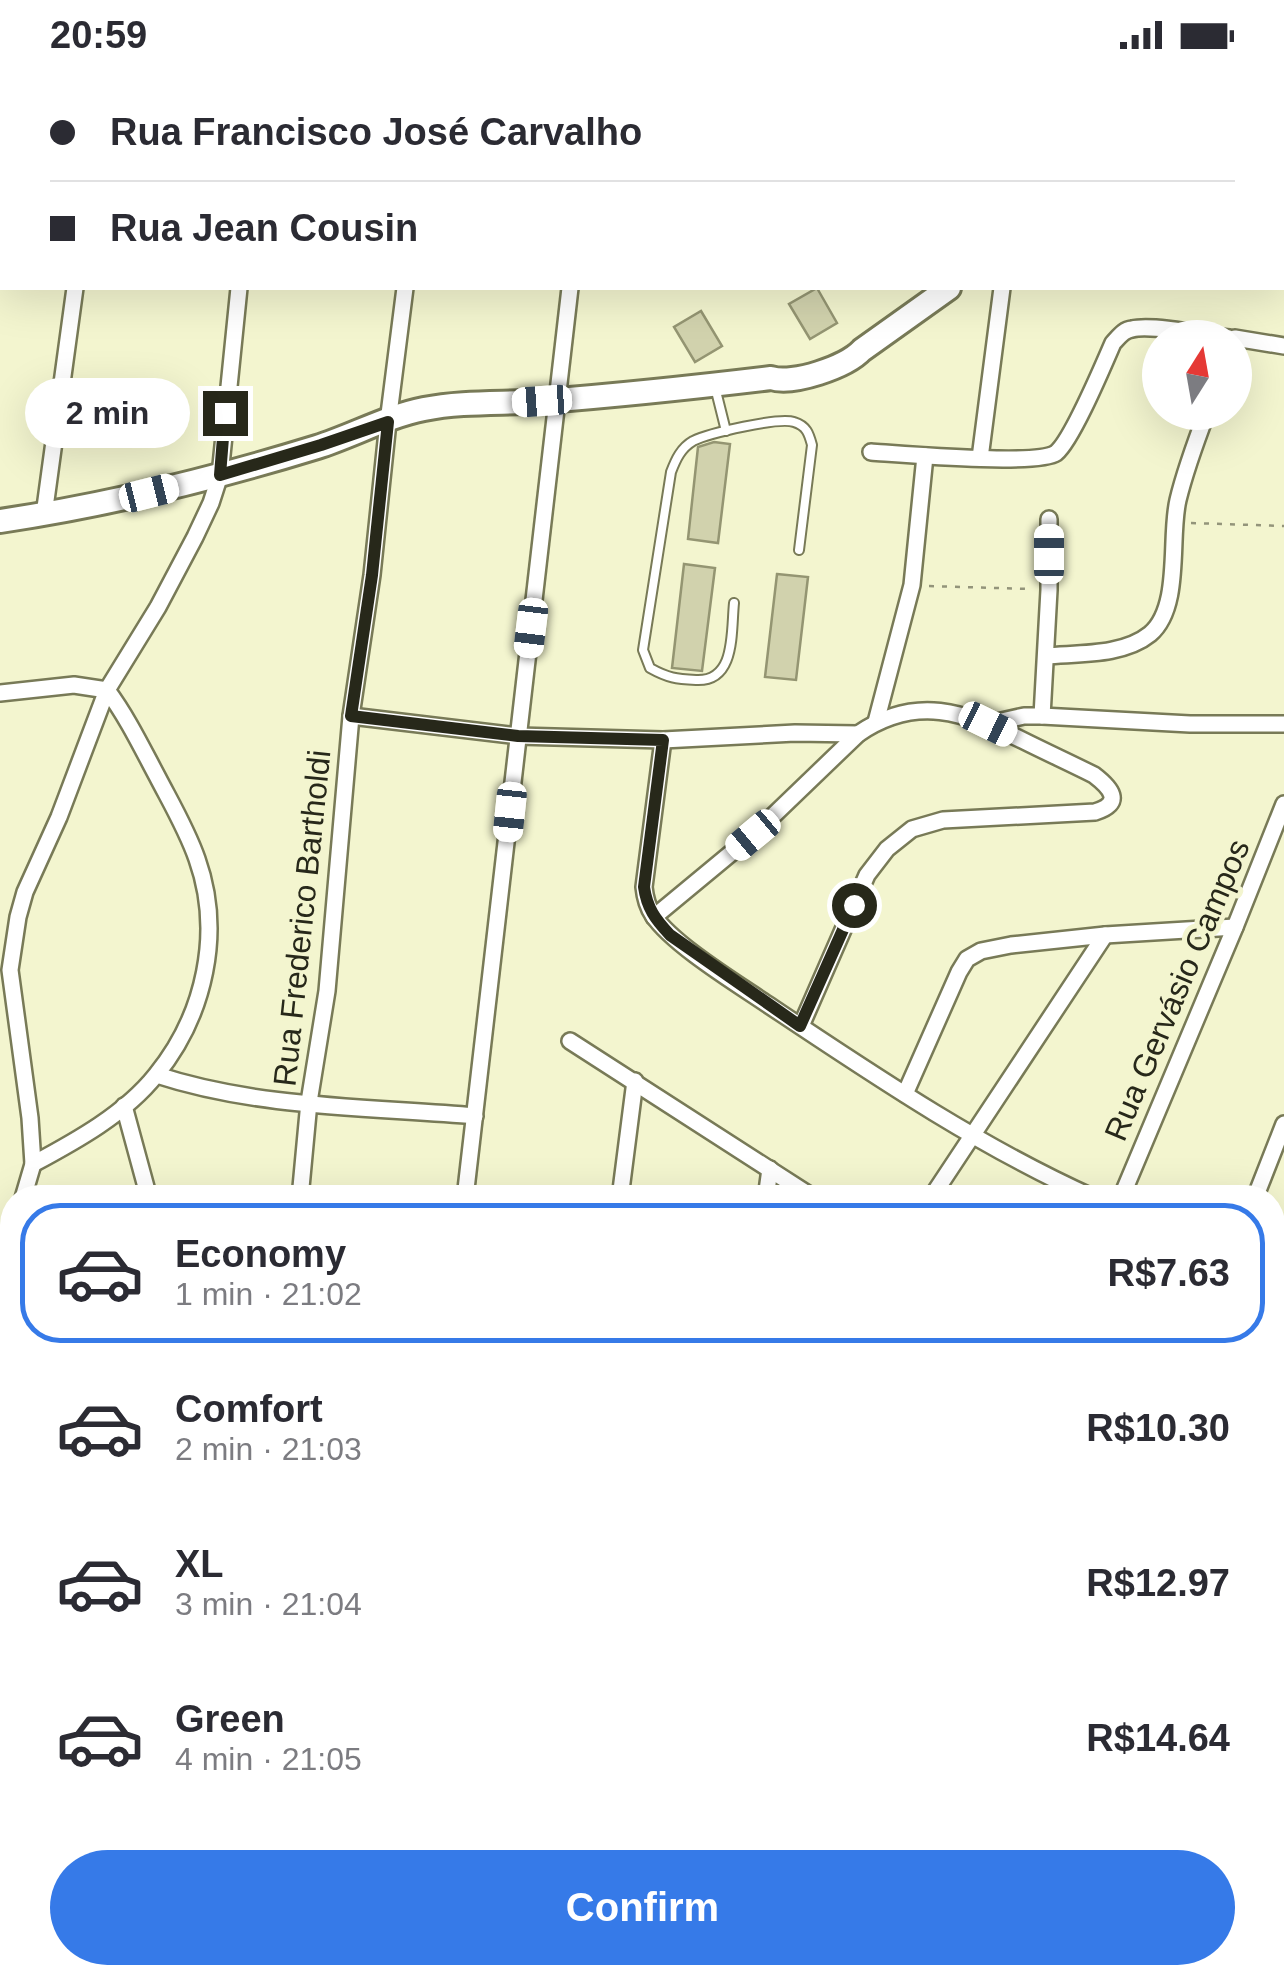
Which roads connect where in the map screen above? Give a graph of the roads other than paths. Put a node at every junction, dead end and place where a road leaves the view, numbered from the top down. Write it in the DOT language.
graph roads {
  1 [pos="75,290"];
  2 [pos="239,290"];
  3 [pos="406,290"];
  4 [pos="570,290"];
  5 [pos="946,290"];
  6 [pos="1002,290"];
  7 [pos="1142,328"];
  8 [pos="1252,341"];
  9 [pos="1284,346"];
  10 [pos="714,385"];
  11 [pos="557,400"];
  12 [pos="388,422"];
  13 [pos="1201,430"];
  14 [pos="726,431"];
  15 [pos="871,452"];
  16 [pos="924,456"];
  17 [pos="980,458"];
  18 [pos="220,475"];
  19 [pos="44,515"];
  20 [pos="1049,519"];
  21 [pos="0,522"];
  22 [pos="799,550"];
  23 [pos="734,604"];
  24 [pos="1046,656"];
  25 [pos="107,690"];
  26 [pos="0,693"];
  27 [pos="351,716"];
  28 [pos="1042,716"];
  29 [pos="876,722"];
  30 [pos="988,724"];
  31 [pos="1284,724"];
  32 [pos="858,734"];
  33 [pos="518,736"];
  34 [pos="663,740"];
  35 [pos="1284,804"];
  36 [pos="654,917"];
  37 [pos="1235,927"];
  38 [pos="1104,935"];
  39 [pos="5,970"];
  40 [pos="800,1026"];
  41 [pos="570,1041"];
  42 [pos="157,1075"];
  43 [pos="635,1081"];
  44 [pos="904,1094"];
  45 [pos="310,1102"];
  46 [pos="124,1106"];
  47 [pos="474,1116"];
  48 [pos="1284,1124"];
  49 [pos="972,1135"];
  50 [pos="32,1164"];
  51 [pos="770,1168"];
  52 [pos="26,1185"];
  53 [pos="145,1185"];
  54 [pos="301,1185"];
  55 [pos="466,1185"];
  56 [pos="622,1185"];
  57 [pos="768,1185"];
  58 [pos="795,1185"];
  59 [pos="939,1185"];
  60 [pos="1065,1185"];
  61 [pos="1126,1185"];
  62 [pos="1260,1185"];
  1 -- 19 [label="street"];
  2 -- 18 [label="street"];
  3 -- 12 [label="street, Rua Frederico Bartholdi"];
  4 -- 11 [label="street"];
  5 -- 10 [label="main road"];
  6 -- 17 [label="street"];
  7 -- 17 [label="street"];
  8 -- 9 [label="street"];
  10 -- 11 [label="main road"];
  10 -- 14 [label="lane"];
  11 -- 12 [label="main road"];
  11 -- 33 [label="street"];
  12 -- 18 [label="main road"];
  12 -- 27 [label="street, Rua Frederico Bartholdi"];
  13 -- 24 [label="street"];
  14 -- 22 [label="lane"];
  14 -- 23 [label="lane"];
  15 -- 16 [label="street"];
  16 -- 17 [label="street"];
  16 -- 29 [label="street"];
  18 -- 19 [label="main road"];
  18 -- 25 [label="street"];
  19 -- 21 [label="main road"];
  20 -- 24 [label="street"];
  24 -- 28 [label="street"];
  25 -- 26 [label="street"];
  25 -- 39 [label="street"];
  25 -- 42 [label="street"];
  27 -- 33 [label="street"];
  27 -- 45 [label="street, Rua Frederico Bartholdi"];
  28 -- 30 [label="street"];
  28 -- 31 [label="street"];
  29 -- 30 [label="street"];
  29 -- 32 [label="street"];
  30 -- 40 [label="street"];
  32 -- 34 [label="street"];
  32 -- 36 [label="street"];
  33 -- 34 [label="street"];
  33 -- 47 [label="street"];
  34 -- 36 [label="street"];
  35 -- 37 [label="street, Rua Gervásio Campos"];
  36 -- 40 [label="street"];
  37 -- 38 [label="street"];
  37 -- 61 [label="street, Rua Gervásio Campos"];
  38 -- 44 [label="street"];
  38 -- 49 [label="street"];
  39 -- 50 [label="street"];
  40 -- 44 [label="street"];
  41 -- 43 [label="street"];
  42 -- 45 [label="street"];
  42 -- 46 [label="street"];
  43 -- 51 [label="street"];
  43 -- 56 [label="street"];
  44 -- 49 [label="street"];
  45 -- 47 [label="street"];
  45 -- 54 [label="street, Rua Frederico Bartholdi"];
  46 -- 50 [label="street"];
  46 -- 53 [label="street"];
  47 -- 55 [label="street"];
  48 -- 62 [label="street"];
  49 -- 59 [label="street"];
  49 -- 60 [label="street"];
  50 -- 52 [label="street"];
  51 -- 57 [label="street"];
  51 -- 58 [label="street"];
}
